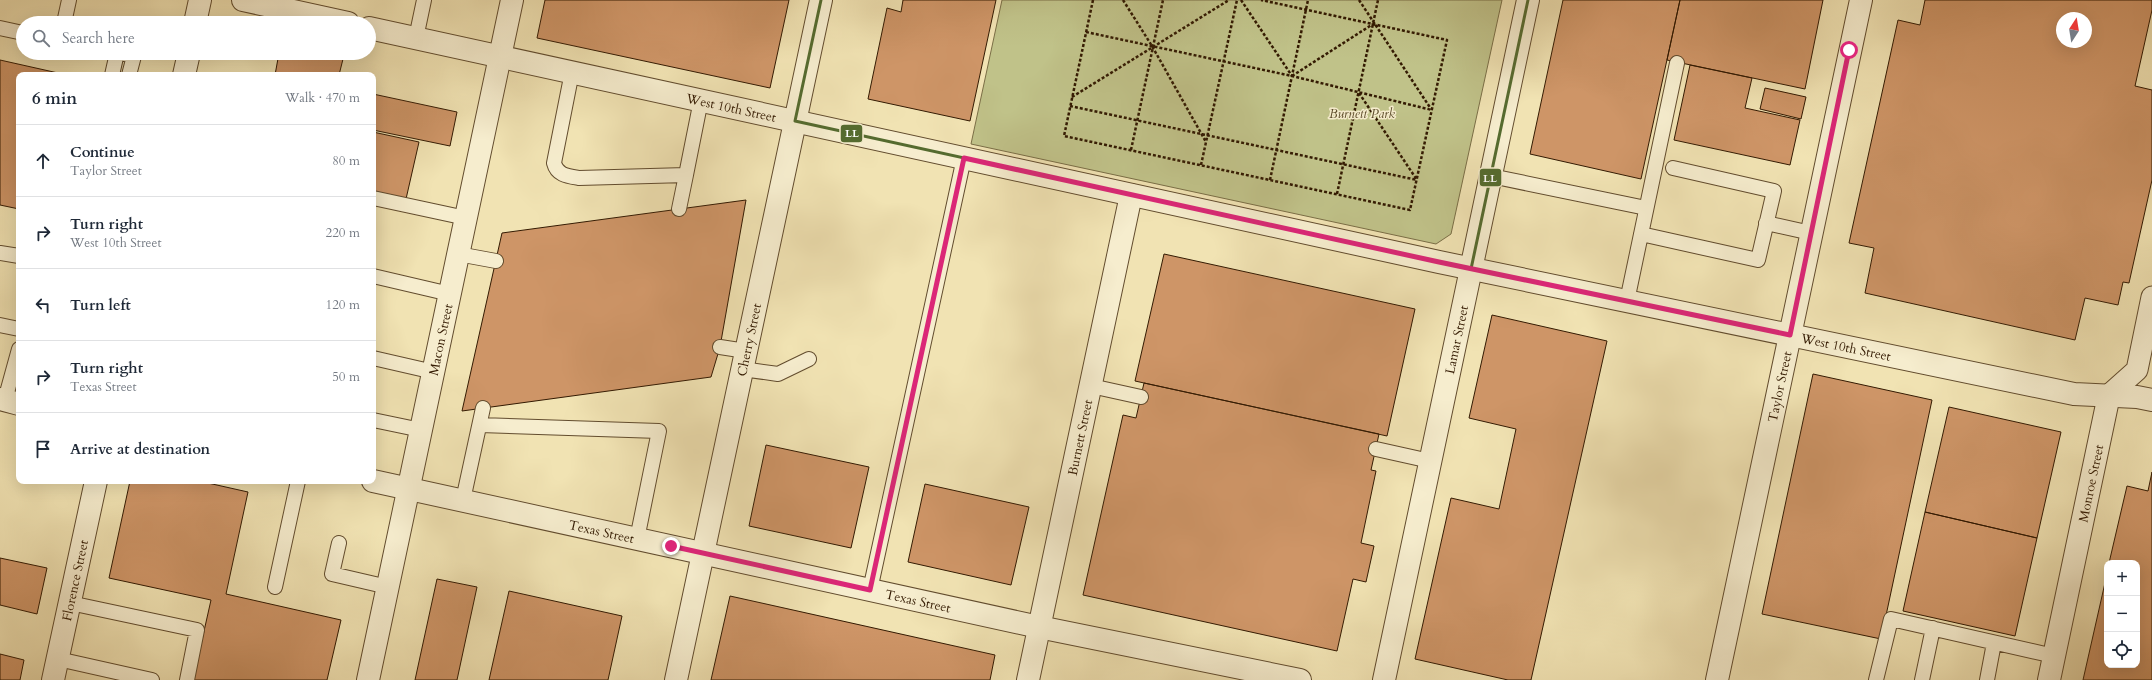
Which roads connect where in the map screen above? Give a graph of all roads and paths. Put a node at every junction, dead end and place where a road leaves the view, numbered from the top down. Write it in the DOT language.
graph roads {
  1 [pos="69,0"];
  2 [pos="200,0"];
  3 [pos="243,0"];
  4 [pos="424,0"];
  5 [pos="512,0"];
  6 [pos="821,0"];
  7 [pos="1093,0"];
  8 [pos="1123,0"];
  9 [pos="1163,0"];
  10 [pos="1229,0"];
  11 [pos="1237,0"];
  12 [pos="1241,0"];
  13 [pos="1261,0"];
  14 [pos="1308,0"];
  15 [pos="1359,0"];
  16 [pos="1378,0"];
  17 [pos="1528,0"];
  18 [pos="1860,0"];
  19 [pos="1306,10"];
  20 [pos="66,16"];
  21 [pos="197,16"];
  22 [pos="316,16"];
  23 [pos="1373,24"];
  24 [pos="0,28"];
  25 [pos="376,29"];
  26 [pos="16,31"];
  27 [pos="1086,32"];
  28 [pos="416,38"];
  29 [pos="1152,46"];
  30 [pos="500,56"];
  31 [pos="116,60"];
  32 [pos="133,60"];
  33 [pos="187,60"];
  34 [pos="1224,62"];
  35 [pos="1677,63"];
  36 [pos="113,72"];
  37 [pos="130,72"];
  38 [pos="185,72"];
  39 [pos="572,72"];
  40 [pos="1292,76"];
  41 [pos="1359,92"];
  42 [pos="1072,97"];
  43 [pos="701,100"];
  44 [pos="1070,106"];
  45 [pos="1432,110"];
  46 [pos="1137,120"];
  47 [pos="795,121"];
  48 [pos="1202,134"];
  49 [pos="1208,135"];
  50 [pos="1206,142"];
  51 [pos="1130,150"];
  52 [pos="1276,150"];
  53 [pos="964,158"];
  54 [pos="1343,164"];
  55 [pos="1201,165"];
  56 [pos="1674,168"];
  57 [pos="686,175"];
  58 [pos="1491,176"];
  59 [pos="1270,180"];
  60 [pos="1417,180"];
  61 [pos="1337,194"];
  62 [pos="1131,195"];
  63 [pos="376,199"];
  64 [pos="1646,208"];
  65 [pos="679,209"];
  66 [pos="466,218"];
  67 [pos="1766,223"];
  68 [pos="1811,233"];
  69 [pos="1641,234"];
  70 [pos="0,252"];
  71 [pos="458,254"];
  72 [pos="16,255"];
  73 [pos="496,261"];
  74 [pos="1471,269"];
  75 [pos="376,277"];
  76 [pos="450,294"];
  77 [pos="2152,298"];
  78 [pos="1627,301"];
  79 [pos="0,325"];
  80 [pos="16,328"];
  81 [pos="1790,335"];
  82 [pos="720,347"];
  83 [pos="809,358"];
  84 [pos="376,359"];
  85 [pos="744,360"];
  86 [pos="16,362"];
  87 [pos="434,372"];
  88 [pos="1091,386"];
  89 [pos="2109,395"];
  90 [pos="1141,397"];
  91 [pos="2152,400"];
  92 [pos="8,401"];
  93 [pos="483,408"];
  94 [pos="376,421"];
  95 [pos="480,425"];
  96 [pos="421,430"];
  97 [pos="1376,449"];
  98 [pos="1430,461"];
  99 [pos="376,482"];
  100 [pos="95,484"];
  101 [pos="297,484"];
  102 [pos="409,488"];
  103 [pos="463,500"];
  104 [pos="637,539"];
  105 [pos="339,543"];
  106 [pos="703,553"];
  107 [pos="275,587"];
  108 [pos="388,587"];
  109 [pos="870,590"];
  110 [pos="70,603"];
  111 [pos="1039,627"];
  112 [pos="1933,628"];
  113 [pos="1994,643"];
  114 [pos="2054,656"];
  115 [pos="55,670"];
  116 [pos="152,680"];
  117 [pos="187,680"];
  118 [pos="368,680"];
  119 [pos="676,680"];
  120 [pos="1028,680"];
  121 [pos="1300,680"];
  122 [pos="1384,680"];
  123 [pos="1717,680"];
  124 [pos="1876,680"];
  125 [pos="1922,680"];
  126 [pos="1987,680"];
  127 [pos="2049,680"];
  1 -- 20 [label="lane"];
  2 -- 21 [label="street"];
  3 -- 22 [label="street"];
  4 -- 28 [label="lane"];
  5 -- 30 [label="street, Macon Street"];
  6 -- 47 [label="street, Cherry Street"];
  7 -- 27 [label="path"];
  8 -- 29 [label="path"];
  9 -- 29 [label="path"];
  10 -- 29 [label="path"];
  11 -- 34 [label="path"];
  12 -- 40 [label="path"];
  13 -- 19 [label="path"];
  14 -- 19 [label="path"];
  15 -- 23 [label="path"];
  16 -- 23 [label="path"];
  17 -- 58 [label="street, Lamar Street"];
  18 -- 68 [label="street, Taylor Street"];
  19 -- 23 [label="path"];
  19 -- 40 [label="path"];
  23 -- 40 [label="path"];
  23 -- 41 [label="path"];
  23 -- 45 [label="path"];
  23 -- 45 [label="path"];
  24 -- 26 [label="lane"];
  25 -- 28 [label="street, West 10th Street"];
  27 -- 29 [label="path"];
  27 -- 42 [label="path"];
  28 -- 30 [label="street, West 10th Street"];
  29 -- 34 [label="path"];
  29 -- 42 [label="path"];
  29 -- 46 [label="path"];
  29 -- 48 [label="path"];
  30 -- 39 [label="street, West 10th Street"];
  30 -- 66 [label="street, Macon Street"];
  31 -- 36 [label="lane"];
  32 -- 37 [label="lane"];
  33 -- 38 [label="street"];
  34 -- 40 [label="path"];
  34 -- 49 [label="path"];
  35 -- 64 [label="lane"];
  39 -- 43 [label="street, West 10th Street"];
  39 -- 57 [label="lane"];
  40 -- 41 [label="path"];
  40 -- 52 [label="path"];
  41 -- 45 [label="path"];
  41 -- 54 [label="path"];
  41 -- 60 [label="path"];
  42 -- 44 [label="path"];
  43 -- 47 [label="street, West 10th Street"];
  43 -- 57 [label="lane"];
  44 -- 46 [label="path"];
  44 -- 51 [label="path"];
  45 -- 60 [label="path"];
  46 -- 48 [label="path"];
  46 -- 51 [label="path"];
  47 -- 53 [label="street, West 10th Street"];
  47 -- 85 [label="street, Cherry Street"];
  48 -- 49 [label="path"];
  48 -- 50 [label="path"];
  49 -- 50 [label="path"];
  49 -- 52 [label="path"];
  50 -- 55 [label="path"];
  51 -- 55 [label="path"];
  52 -- 54 [label="path"];
  52 -- 59 [label="path"];
  53 -- 62 [label="street, West 10th Street"];
  53 -- 109 [label="lane"];
  54 -- 60 [label="path"];
  54 -- 61 [label="path"];
  55 -- 59 [label="path"];
  56 -- 67 [label="lane"];
  57 -- 65 [label="lane"];
  58 -- 64 [label="lane"];
  58 -- 74 [label="street, Lamar Street"];
  59 -- 61 [label="path"];
  60 -- 61 [label="path"];
  62 -- 74 [label="street, West 10th Street"];
  62 -- 88 [label="street, Burnett Street"];
  63 -- 66 [label="lane"];
  64 -- 69 [label="lane"];
  66 -- 71 [label="street, Macon Street"];
  67 -- 68 [label="lane"];
  67 -- 69 [label="lane"];
  68 -- 81 [label="street, Taylor Street"];
  69 -- 78 [label="lane"];
  70 -- 72 [label="lane"];
  71 -- 73 [label="lane"];
  71 -- 76 [label="street, Macon Street"];
  74 -- 78 [label="street, West 10th Street"];
  74 -- 98 [label="street, Lamar Street"];
  75 -- 76 [label="lane"];
  76 -- 87 [label="street, Macon Street"];
  77 -- 89 [label="street"];
  78 -- 81 [label="street, West 10th Street"];
  79 -- 80 [label="lane"];
  81 -- 89 [label="street, West 10th Street"];
  81 -- 123 [label="street, Taylor Street"];
  82 -- 85 [label="lane"];
  83 -- 85 [label="lane"];
  84 -- 87 [label="lane"];
  85 -- 106 [label="street, Cherry Street"];
  86 -- 92 [label="lane"];
  87 -- 96 [label="street, Macon Street"];
  88 -- 90 [label="lane"];
  88 -- 111 [label="street, Burnett Street"];
  89 -- 91 [label="street, West 10th Street"];
  89 -- 114 [label="street, Monroe Street"];
  93 -- 95 [label="lane"];
  94 -- 96 [label="lane"];
  95 -- 103 [label="lane"];
  95 -- 104 [label="lane"];
  96 -- 102 [label="street, Macon Street"];
  97 -- 98 [label="lane"];
  98 -- 122 [label="street, Lamar Street"];
  99 -- 102 [label="street, Texas Street"];
  100 -- 110 [label="street, Florence Street"];
  101 -- 107 [label="lane"];
  102 -- 103 [label="street, Texas Street"];
  102 -- 108 [label="street, Macon Street"];
  103 -- 104 [label="street, Texas Street"];
  104 -- 106 [label="street, Texas Street"];
  105 -- 108 [label="lane"];
  106 -- 109 [label="street, Texas Street"];
  106 -- 119 [label="street, Cherry Street"];
  108 -- 118 [label="street, Macon Street"];
  109 -- 111 [label="street, Texas Street"];
  110 -- 115 [label="street, Florence Street"];
  110 -- 117 [label="lane"];
  111 -- 120 [label="street, Burnett Street"];
  111 -- 121 [label="street, Texas Street"];
  112 -- 113 [label="lane"];
  112 -- 124 [label="lane"];
  112 -- 125 [label="lane"];
  113 -- 114 [label="lane"];
  113 -- 126 [label="lane"];
  114 -- 127 [label="street, Monroe Street"];
  115 -- 116 [label="lane"];
}
